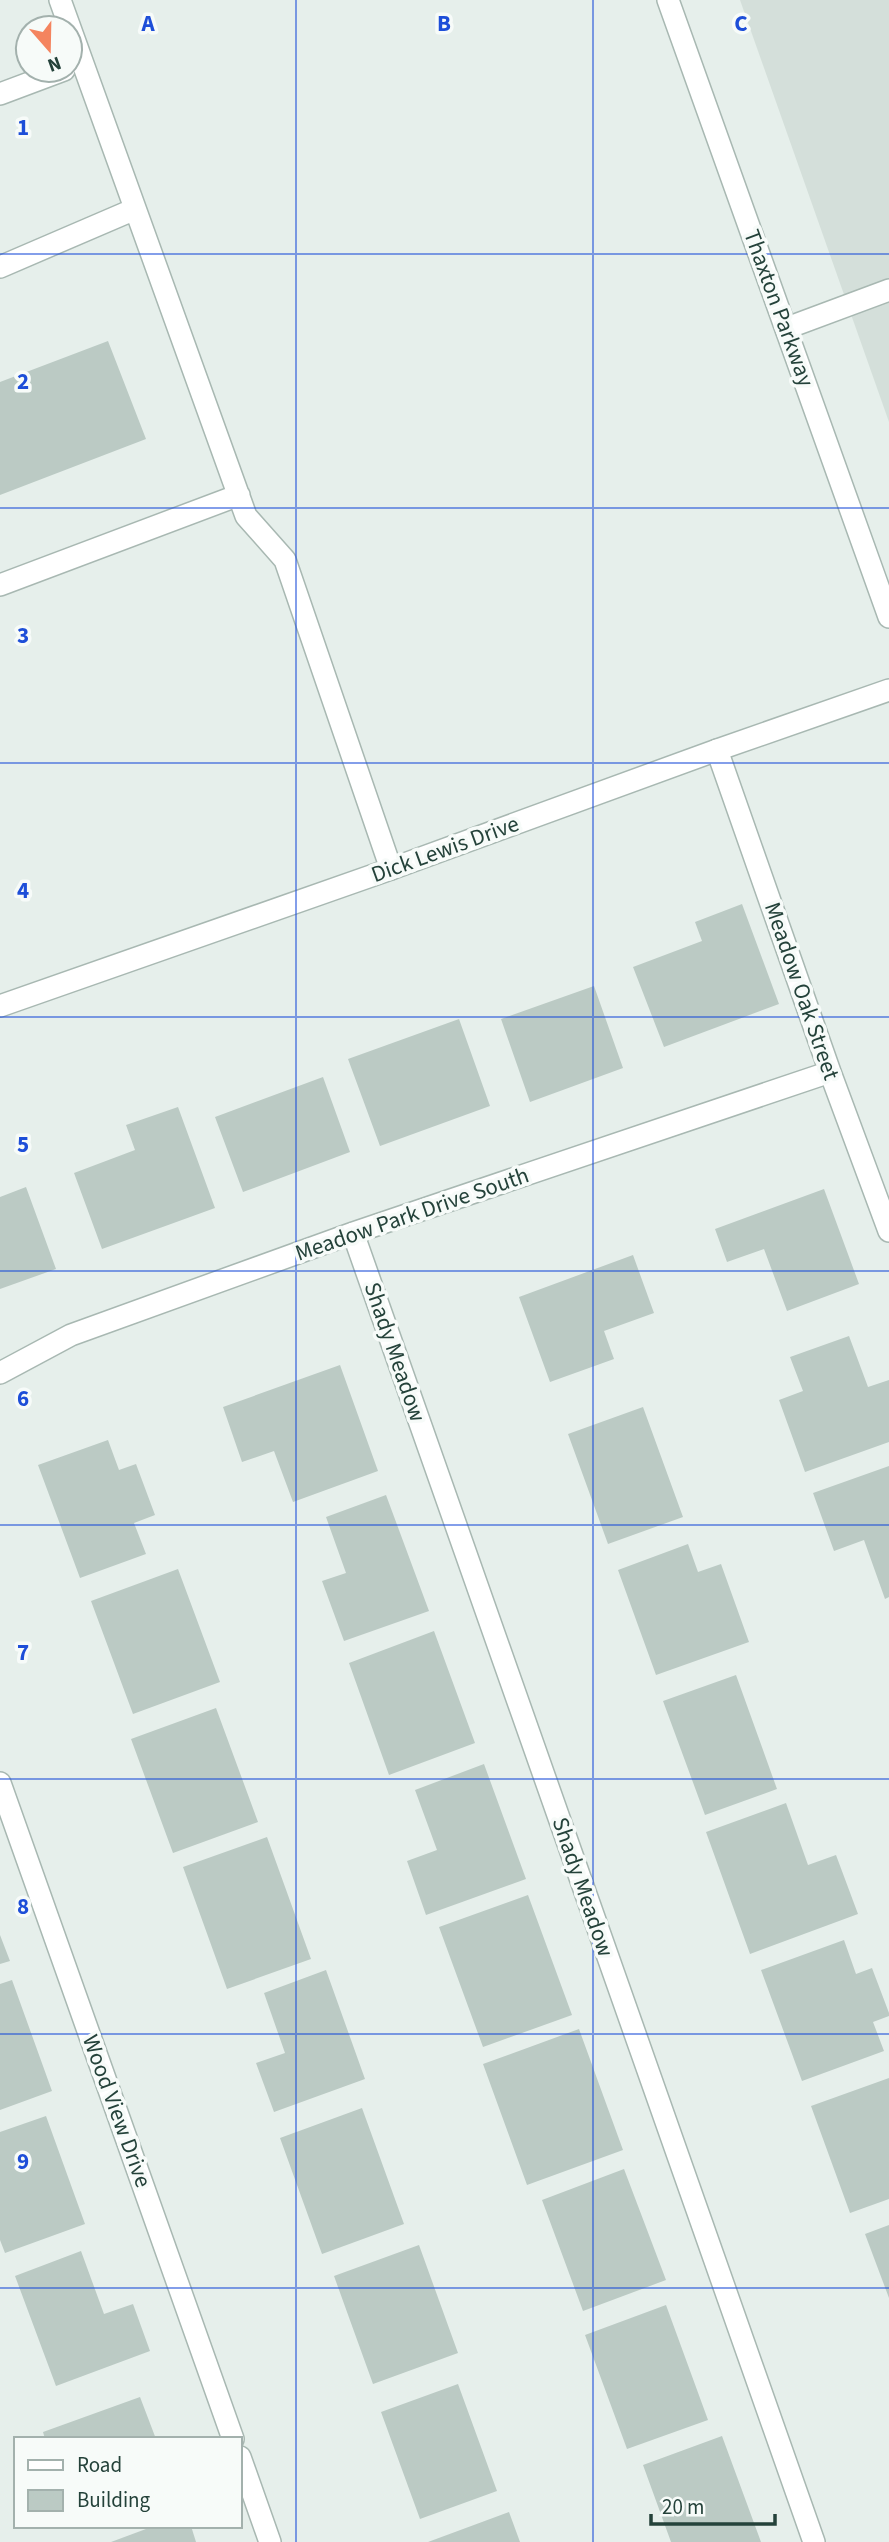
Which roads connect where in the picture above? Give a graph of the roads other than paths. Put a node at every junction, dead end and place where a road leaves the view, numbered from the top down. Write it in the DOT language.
graph roads {
  1 [pos="668,0"];
  2 [pos="27,84"];
  3 [pos="80,84"];
  4 [pos="0,94"];
  5 [pos="135,209"];
  6 [pos="0,267"];
  7 [pos="889,290"];
  8 [pos="787,328"];
  9 [pos="239,495"];
  10 [pos="0,584"];
  11 [pos="889,617"];
  12 [pos="889,690"];
  13 [pos="717,750"];
  14 [pos="391,869"];
  15 [pos="0,1006"];
  16 [pos="830,1072"];
  17 [pos="889,1231"];
  18 [pos="353,1233"];
  19 [pos="0,1373"];
  20 [pos="0,1783"];
  21 [pos="232,2437"];
  22 [pos="242,2463"];
  23 [pos="270,2542"];
  24 [pos="814,2542"];
  1 -- 8 [label="street, Thaxton Parkway"];
  2 -- 4 [label="street"];
  3 -- 5 [label="street"];
  5 -- 6 [label="street"];
  5 -- 9 [label="street"];
  7 -- 8 [label="street"];
  8 -- 11 [label="street, Thaxton Parkway"];
  9 -- 10 [label="street"];
  9 -- 14 [label="street"];
  12 -- 13 [label="street, Dick Lewis Drive"];
  13 -- 14 [label="street, Dick Lewis Drive"];
  13 -- 16 [label="street, Meadow Oak Street"];
  14 -- 15 [label="street, Dick Lewis Drive"];
  16 -- 17 [label="street, Meadow Oak Street"];
  16 -- 18 [label="street, Meadow Park Drive South"];
  18 -- 19 [label="street, Meadow Park Drive South"];
  18 -- 24 [label="street, Shady Meadow"];
  20 -- 21 [label="street, Wood View Drive"];
  22 -- 23 [label="street"];
}
